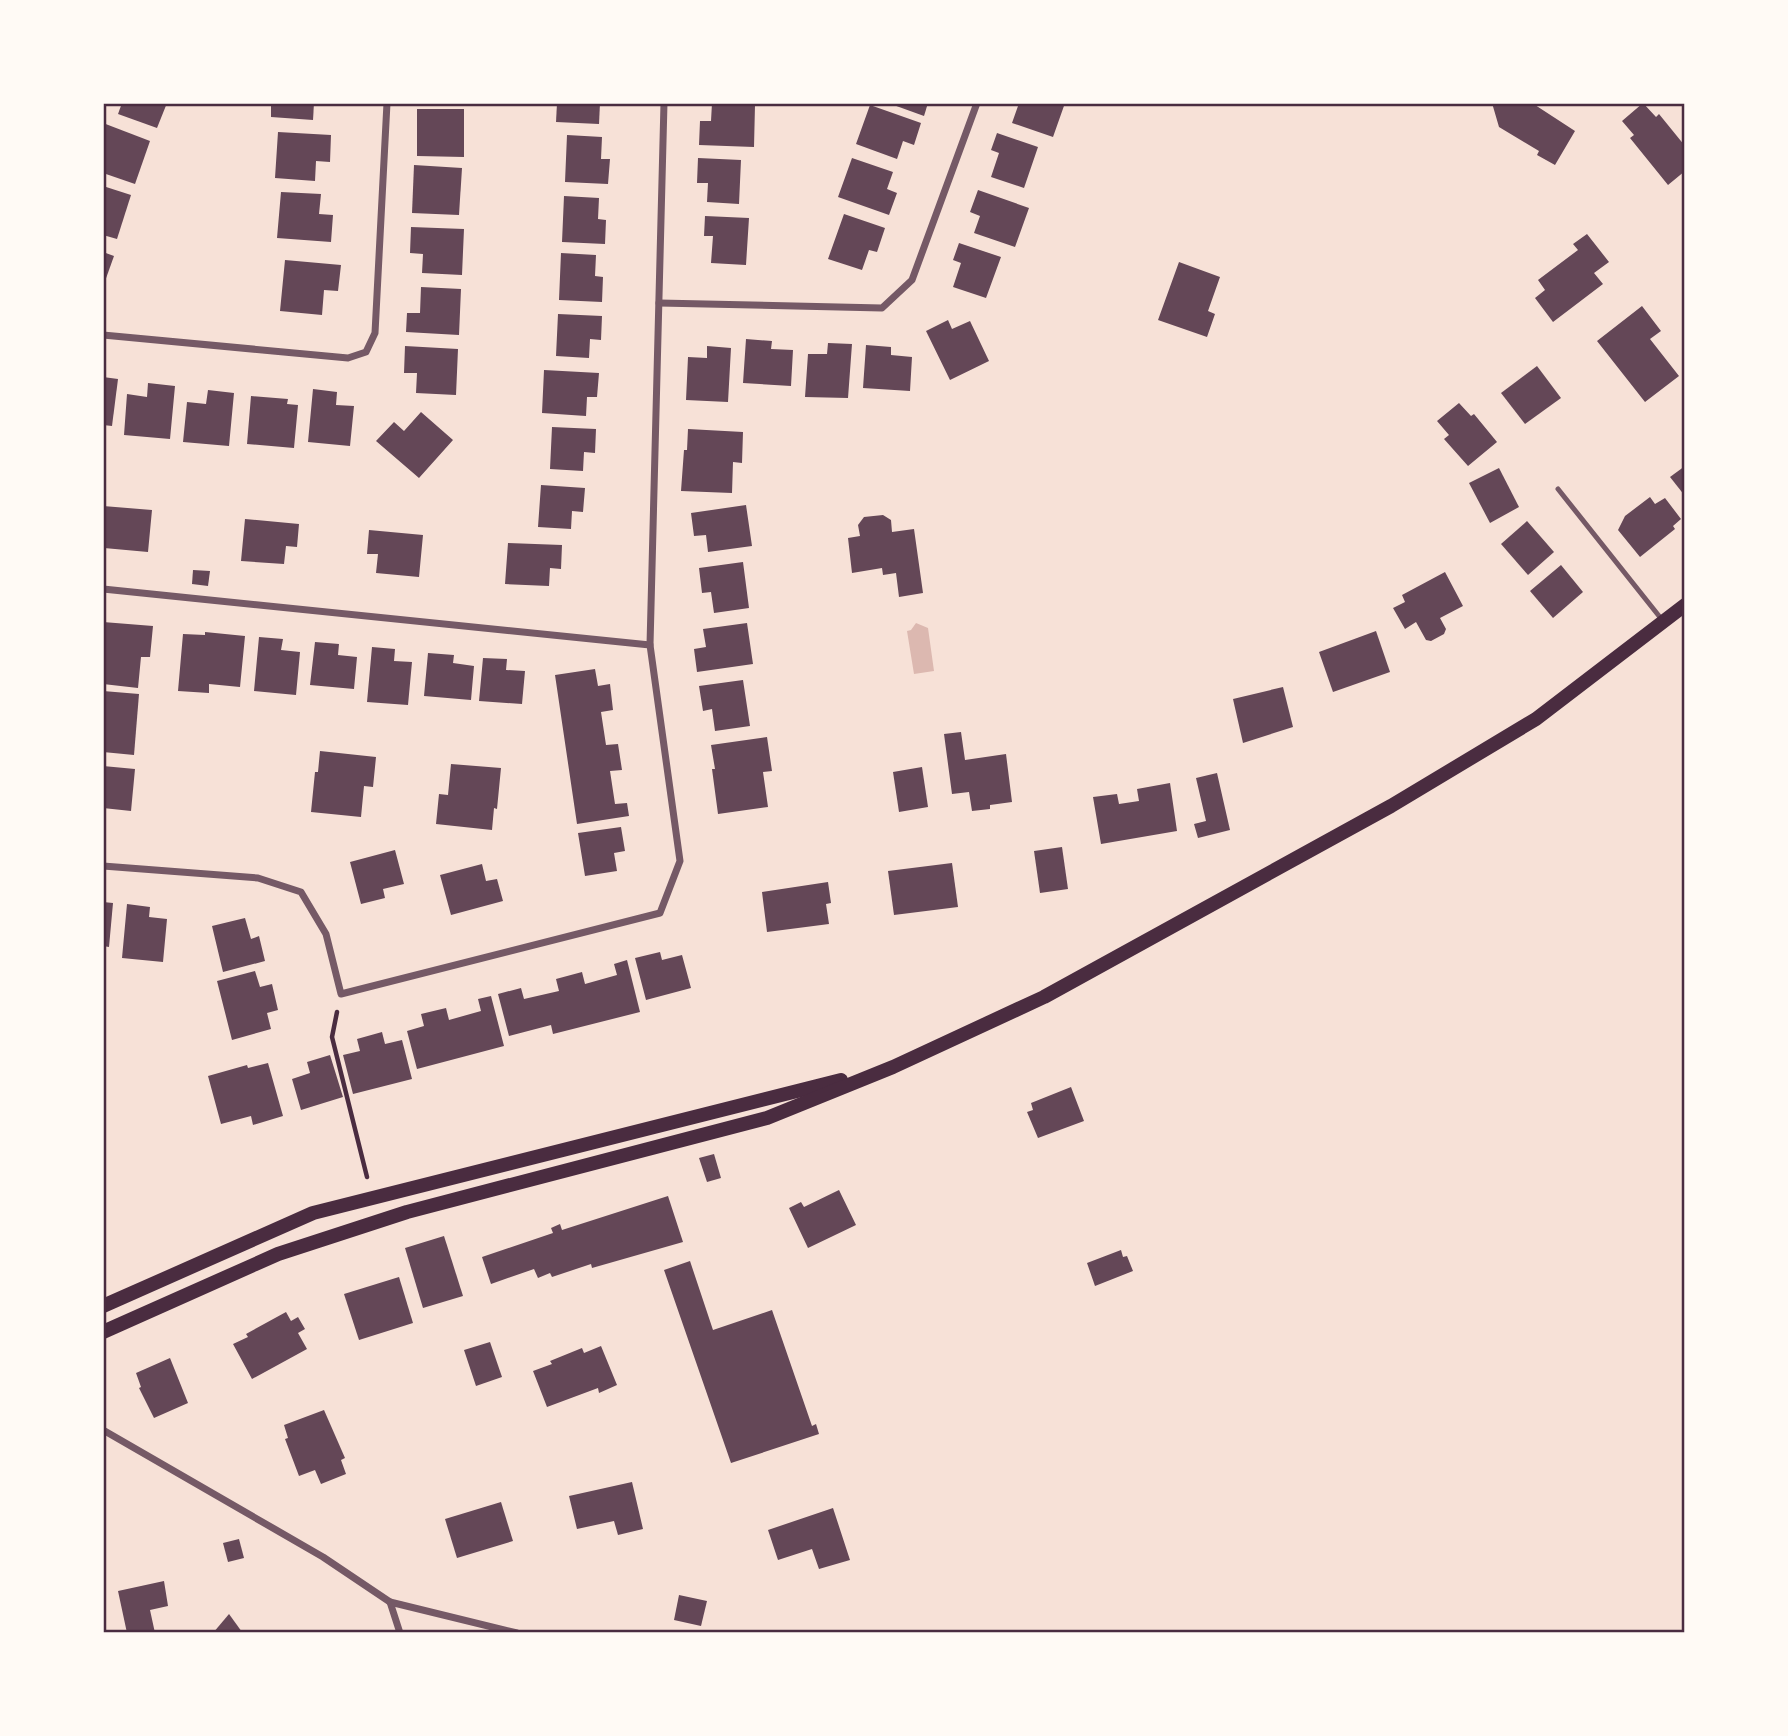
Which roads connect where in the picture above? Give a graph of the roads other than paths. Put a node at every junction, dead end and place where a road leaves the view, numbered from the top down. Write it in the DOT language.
graph roads {
  1 [pos="387,103"];
  2 [pos="664,103"];
  3 [pos="977,103"];
  4 [pos="659,303"];
  5 [pos="103,335"];
  6 [pos="1558,488"];
  7 [pos="103,589"];
  8 [pos="1685,605"];
  9 [pos="1663,621"];
  10 [pos="650,645"];
  11 [pos="103,866"];
  12 [pos="893,1067"];
  13 [pos="103,1306"];
  14 [pos="103,1332"];
  15 [pos="103,1430"];
  16 [pos="390,1602"];
  17 [pos="400,1633"];
  18 [pos="517,1633"];
  1 -- 5 [label="street"];
  2 -- 4 [label="street"];
  3 -- 4 [label="street"];
  4 -- 10 [label="street"];
  6 -- 9 [label="lane"];
  7 -- 10 [label="street"];
  8 -- 9 [label="main road"];
  9 -- 12 [label="main road"];
  10 -- 11 [label="street"];
  12 -- 13 [label="main road"];
  12 -- 14 [label="main road"];
  15 -- 16 [label="street"];
  16 -- 17 [label="street"];
  16 -- 18 [label="street"];
}
